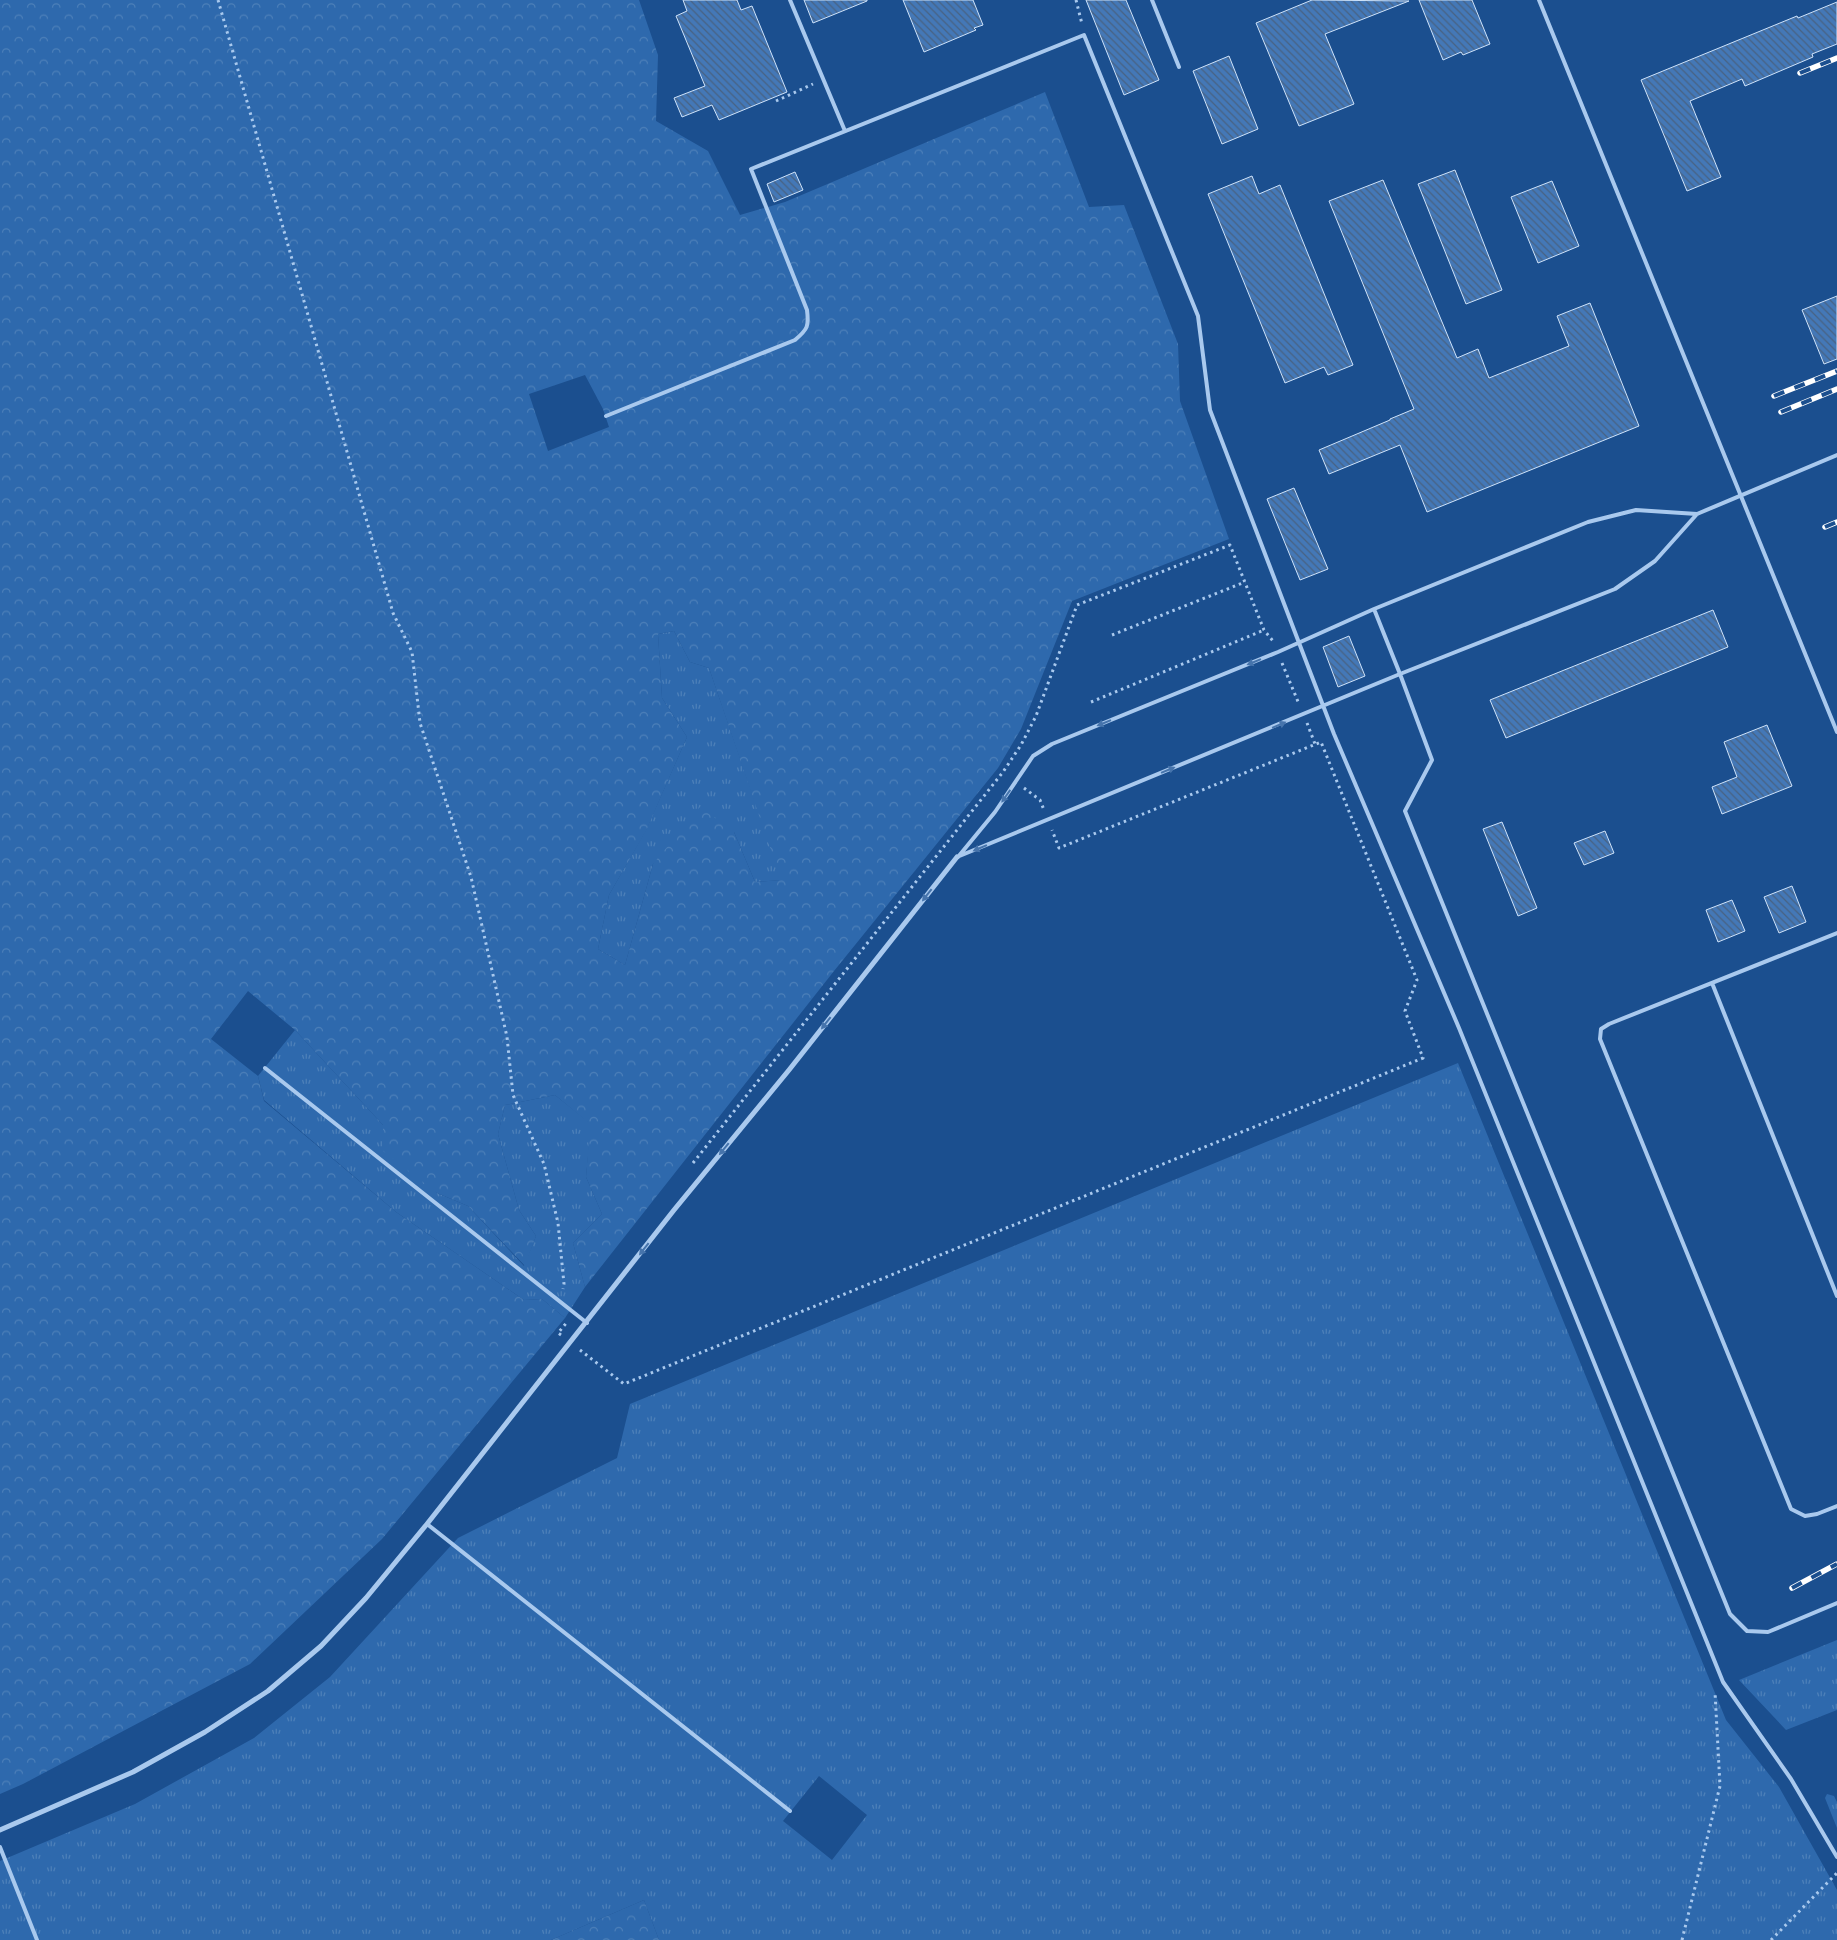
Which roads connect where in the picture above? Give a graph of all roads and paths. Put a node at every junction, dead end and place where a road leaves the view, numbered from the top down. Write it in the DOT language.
graph roads {
  1 [pos="218,0"];
  2 [pos="790,0"];
  3 [pos="1076,0"];
  4 [pos="1152,0"];
  5 [pos="1539,0"];
  6 [pos="1084,35"];
  7 [pos="1179,67"];
  8 [pos="810,76"];
  9 [pos="776,101"];
  10 [pos="845,131"];
  11 [pos="606,416"];
  12 [pos="1837,455"];
  13 [pos="1741,495"];
  14 [pos="1697,514"];
  15 [pos="1245,582"];
  16 [pos="1374,609"];
  17 [pos="1264,630"];
  18 [pos="1112,635"];
  19 [pos="1299,643"];
  20 [pos="1278,652"];
  21 [pos="1400,674"];
  22 [pos="1091,702"];
  23 [pos="1324,706"];
  24 [pos="1304,714"];
  25 [pos="1837,732"];
  26 [pos="1315,744"];
  27 [pos="1003,772"];
  28 [pos="1016,782"];
  29 [pos="1048,819"];
  30 [pos="957,857"];
  31 [pos="1837,933"];
  32 [pos="1712,983"];
  33 [pos="264,1068"];
  34 [pos="691,1166"];
  35 [pos="1837,1296"];
  36 [pos="560,1301"];
  37 [pos="574,1313"];
  38 [pos="587,1323"];
  39 [pos="570,1343"];
  40 [pos="1837,1506"];
  41 [pos="427,1524"];
  42 [pos="1837,1603"];
  43 [pos="1715,1687"];
  44 [pos="790,1812"];
  45 [pos="0,1830"];
  46 [pos="0,1847"];
  47 [pos="1837,1857"];
  48 [pos="1837,1873"];
  49 [pos="37,1940"];
  50 [pos="1682,1940"];
  51 [pos="1771,1940"];
  1 -- 36 [label="path"];
  2 -- 10 [label="lane"];
  3 -- 6 [label="path"];
  4 -- 7 [label="lane"];
  5 -- 13 [label="lane"];
  6 -- 10 [label="lane"];
  6 -- 19 [label="lane"];
  8 -- 9 [label="path"];
  10 -- 11 [label="lane"];
  12 -- 13 [label="lane"];
  13 -- 14 [label="lane"];
  13 -- 25 [label="lane"];
  14 -- 16 [label="lane"];
  14 -- 21 [label="lane"];
  15 -- 17 [label="path"];
  15 -- 18 [label="path"];
  15 -- 27 [label="path"];
  16 -- 19 [label="lane"];
  16 -- 21 [label="lane"];
  17 -- 20 [label="path"];
  17 -- 22 [label="path"];
  19 -- 20 [label="lane"];
  19 -- 23 [label="lane"];
  20 -- 24 [label="path"];
  20 -- 28 [label="lane, one-way"];
  21 -- 23 [label="lane"];
  21 -- 42 [label="lane"];
  23 -- 24 [label="lane"];
  23 -- 47 [label="lane"];
  24 -- 26 [label="path"];
  29 -- 24 [label="lane, one-way"];
  26 -- 29 [label="path"];
  26 -- 39 [label="path"];
  27 -- 28 [label="path"];
  27 -- 34 [label="path"];
  28 -- 29 [label="path"];
  28 -- 30 [label="lane, one-way"];
  29 -- 30 [label="lane, one-way"];
  30 -- 38 [label="street, one-way"];
  31 -- 32 [label="lane"];
  32 -- 35 [label="lane"];
  32 -- 40 [label="lane"];
  33 -- 36 [label="lane"];
  36 -- 37 [label="lane"];
  37 -- 38 [label="lane"];
  37 -- 39 [label="path"];
  38 -- 39 [label="street"];
  39 -- 41 [label="street"];
  41 -- 44 [label="lane"];
  41 -- 45 [label="street"];
  43 -- 50 [label="path"];
  46 -- 49 [label="lane"];
  48 -- 51 [label="path"];
}
